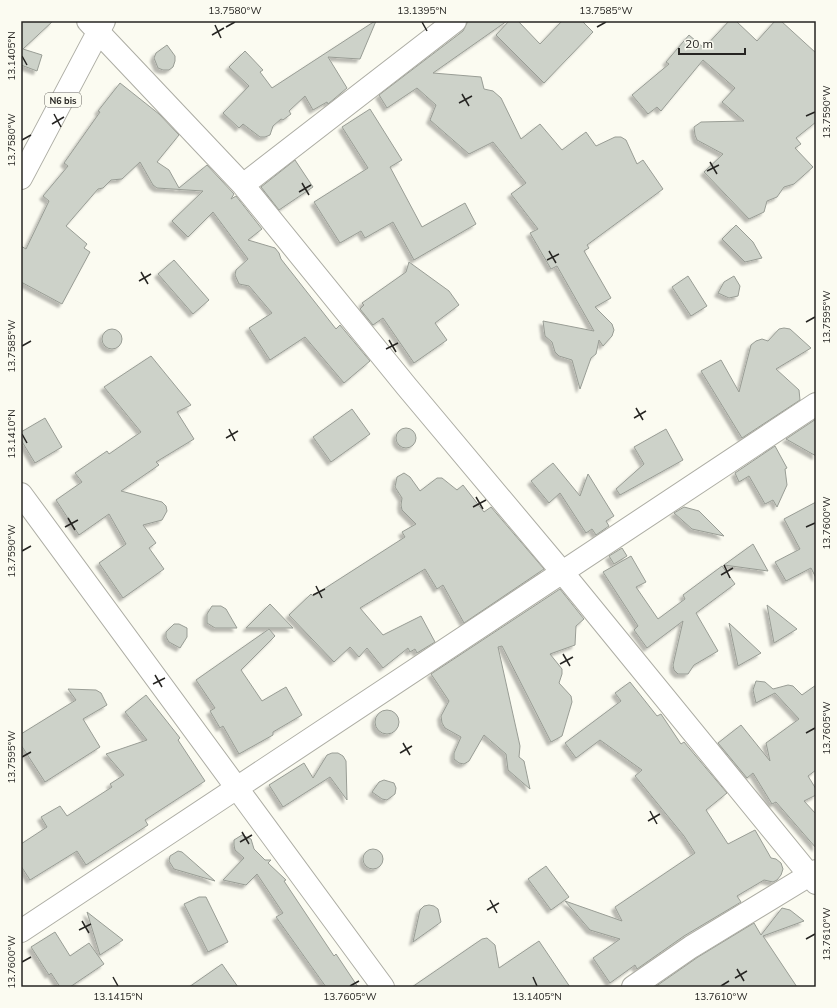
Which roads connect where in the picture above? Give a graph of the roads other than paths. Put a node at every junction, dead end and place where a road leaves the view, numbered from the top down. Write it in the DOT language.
graph roads {
  1 [pos="455,21"];
  2 [pos="97,25"];
  3 [pos="21,178"];
  4 [pos="243,185"];
  5 [pos="816,404"];
  6 [pos="21,494"];
  7 [pos="563,573"];
  8 [pos="238,789"];
  9 [pos="814,876"];
  10 [pos="21,931"];
  11 [pos="383,987"];
  12 [pos="633,987"];
  1 -- 4 [label="main road"];
  2 -- 3 [label="main road, N6 bis"];
  2 -- 4 [label="main road"];
  4 -- 7 [label="main road"];
  5 -- 7 [label="main road"];
  6 -- 8 [label="main road"];
  7 -- 8 [label="main road"];
  7 -- 9 [label="main road"];
  8 -- 10 [label="main road"];
  8 -- 11 [label="main road"];
  9 -- 12 [label="main road"];
}
